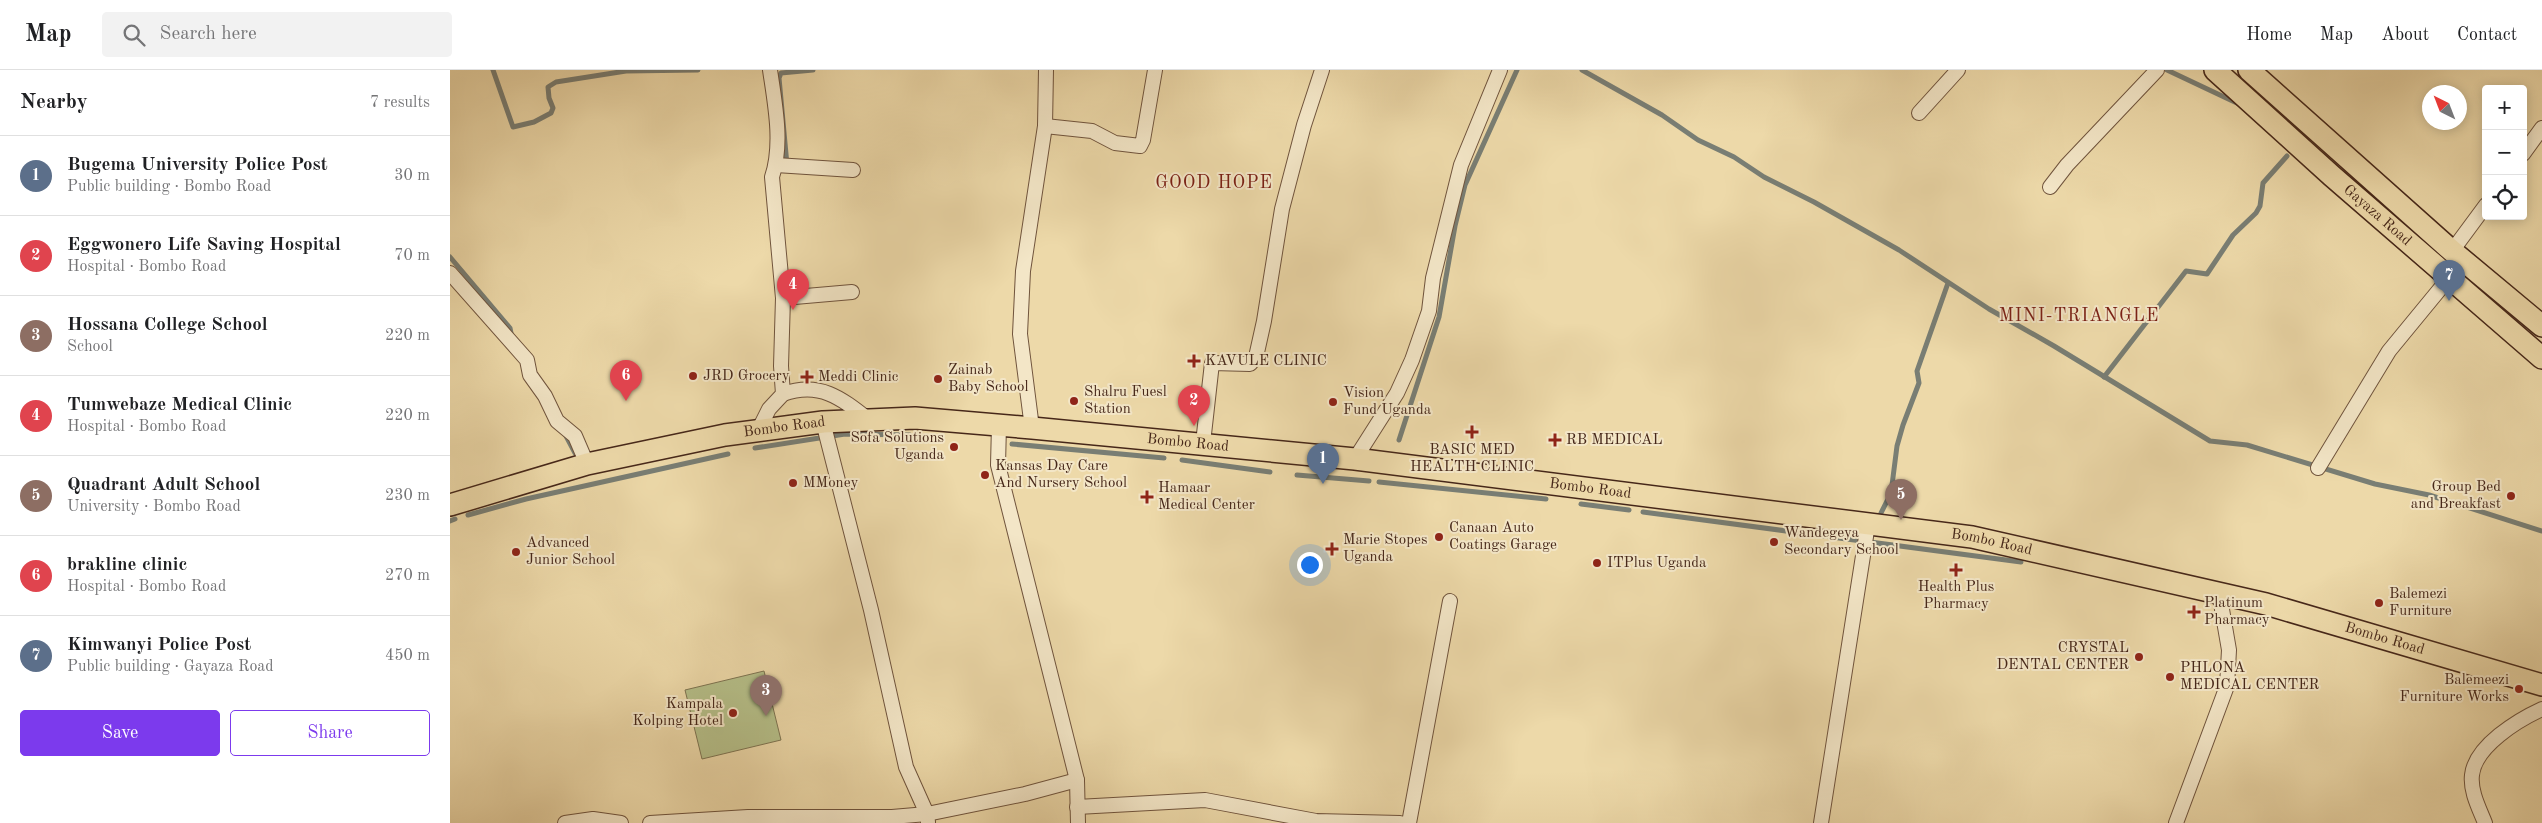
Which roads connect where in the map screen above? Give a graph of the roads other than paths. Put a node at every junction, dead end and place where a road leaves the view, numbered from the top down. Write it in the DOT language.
graph roads {
  1 [pos="770,70"];
  2 [pos="1046,70"];
  3 [pos="1154,70"];
  4 [pos="1322,70"];
  5 [pos="1500,70"];
  6 [pos="1958,70"];
  7 [pos="2157,70"];
  8 [pos="2215,70"];
  9 [pos="2249,70"];
  10 [pos="1919,113"];
  11 [pos="1045,126"];
  12 [pos="2542,128"];
  13 [pos="2527,149"];
  14 [pos="776,166"];
  15 [pos="853,170"];
  16 [pos="2050,187"];
  17 [pos="2482,210"];
  18 [pos="2452,251"];
  19 [pos="450,274"];
  20 [pos="2449,278"];
  21 [pos="852,292"];
  22 [pos="783,298"];
  23 [pos="2542,326"];
  24 [pos="2542,358"];
  25 [pos="783,394"];
  26 [pos="869,420"];
  27 [pos="823,422"];
  28 [pos="999,426"];
  29 [pos="1032,428"];
  30 [pos="758,431"];
  31 [pos="1204,443"];
  32 [pos="1355,459"];
  33 [pos="587,464"];
  34 [pos="2318,468"];
  35 [pos="450,505"];
  36 [pos="1868,524"];
  37 [pos="2219,592"];
  38 [pos="1450,601"];
  39 [pos="2542,685"];
  40 [pos="2542,709"];
  41 [pos="1077,780"];
  42 [pos="1077,807"];
  43 [pos="928,819"];
  44 [pos="716,821"];
  45 [pos="1316,822"];
  46 [pos="565,823"];
  47 [pos="621,823"];
  48 [pos="650,823"];
  49 [pos="1078,823"];
  50 [pos="1400,823"];
  51 [pos="1409,823"];
  52 [pos="1821,823"];
  53 [pos="2176,823"];
  54 [pos="2485,823"];
  1 -- 14 [label="street"];
  2 -- 11 [label="street"];
  3 -- 11 [label="street"];
  4 -- 31 [label="street"];
  5 -- 32 [label="street"];
  6 -- 10 [label="street"];
  7 -- 16 [label="street"];
  8 -- 20 [label="main road, Gayaza Road"];
  9 -- 18 [label="main road, Gayaza Road"];
  11 -- 29 [label="street"];
  12 -- 13 [label="street"];
  14 -- 15 [label="street"];
  14 -- 22 [label="street"];
  17 -- 18 [label="street"];
  18 -- 23 [label="main road, Gayaza Road"];
  19 -- 33 [label="street"];
  20 -- 24 [label="main road, Gayaza Road"];
  20 -- 34 [label="street"];
  21 -- 22 [label="street"];
  22 -- 25 [label="street"];
  25 -- 26 [label="street"];
  25 -- 30 [label="street"];
  26 -- 27 [label="main road, Bombo Road"];
  26 -- 28 [label="main road, Bombo Road"];
  27 -- 30 [label="main road, Bombo Road"];
  27 -- 43 [label="street"];
  28 -- 29 [label="main road, Bombo Road"];
  28 -- 41 [label="street"];
  29 -- 31 [label="main road, Bombo Road"];
  30 -- 33 [label="main road, Bombo Road"];
  31 -- 32 [label="main road, Bombo Road"];
  32 -- 36 [label="main road, Bombo Road"];
  33 -- 35 [label="main road, Bombo Road"];
  36 -- 37 [label="main road, Bombo Road"];
  36 -- 52 [label="street"];
  37 -- 39 [label="main road, Bombo Road"];
  37 -- 53 [label="street"];
  38 -- 51 [label="street"];
  40 -- 54 [label="street"];
  41 -- 42 [label="street"];
  41 -- 43 [label="street"];
  42 -- 45 [label="street"];
  42 -- 49 [label="street"];
  43 -- 44 [label="street"];
  44 -- 48 [label="street"];
  45 -- 50 [label="street"];
  46 -- 47 [label="street"];
}
